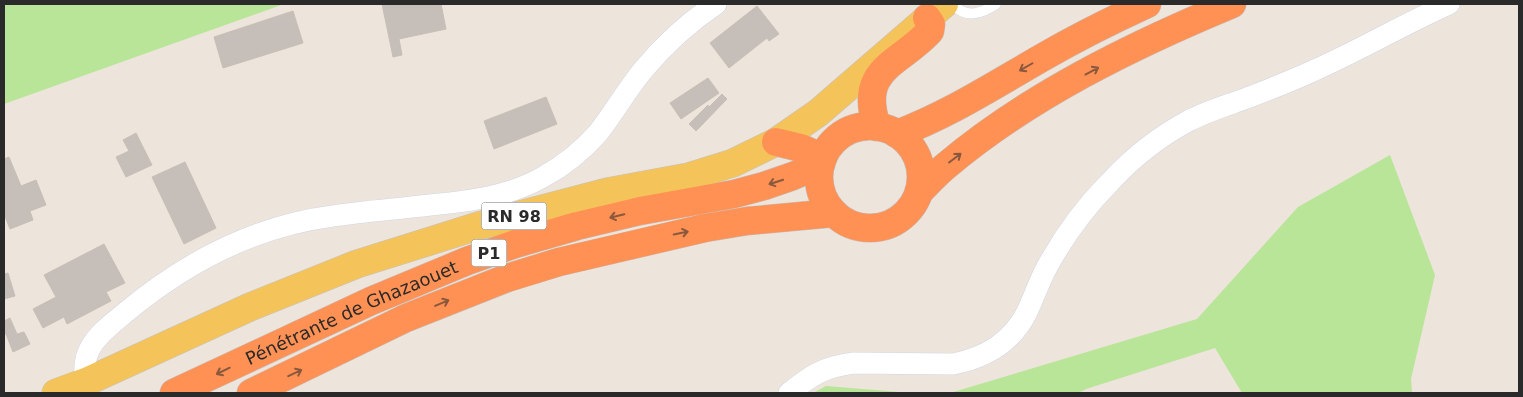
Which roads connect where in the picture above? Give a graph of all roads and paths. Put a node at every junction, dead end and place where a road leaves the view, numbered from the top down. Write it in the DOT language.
graph roads {
  1 [pos="716,4"];
  2 [pos="952,4"];
  3 [pos="996,4"];
  4 [pos="1147,4"];
  5 [pos="1232,4"];
  6 [pos="1449,4"];
  7 [pos="936,11"];
  8 [pos="861,76"];
  9 [pos="875,130"];
  10 [pos="786,136"];
  11 [pos="825,156"];
  12 [pos="920,192"];
  13 [pos="834,213"];
  14 [pos="86,382"];
  15 [pos="56,393"];
  16 [pos="174,393"];
  17 [pos="250,393"];
  18 [pos="789,393"];
  1 -- 14 [label="street"];
  2 -- 3 [label="lane"];
  4 -- 9 [label="highway, one-way"];
  12 -- 5 [label="highway, one-way"];
  6 -- 18 [label="street"];
  7 -- 8 [label="main road, RN 98"];
  7 -- 9 [label="highway"];
  8 -- 9 [label="highway"];
  8 -- 10 [label="main road, RN 98"];
  9 -- 11 [label="highway"];
  9 -- 12 [label="highway"];
  10 -- 11 [label="highway"];
  10 -- 14 [label="main road, RN 98"];
  11 -- 13 [label="highway"];
  11 -- 16 [label="highway, Pénétrante de Ghazaouet / P1, one-way"];
  12 -- 13 [label="highway"];
  17 -- 13 [label="highway, Pénétrante de Ghazaouet / P1, one-way"];
  14 -- 15 [label="main road, RN 98"];
}
